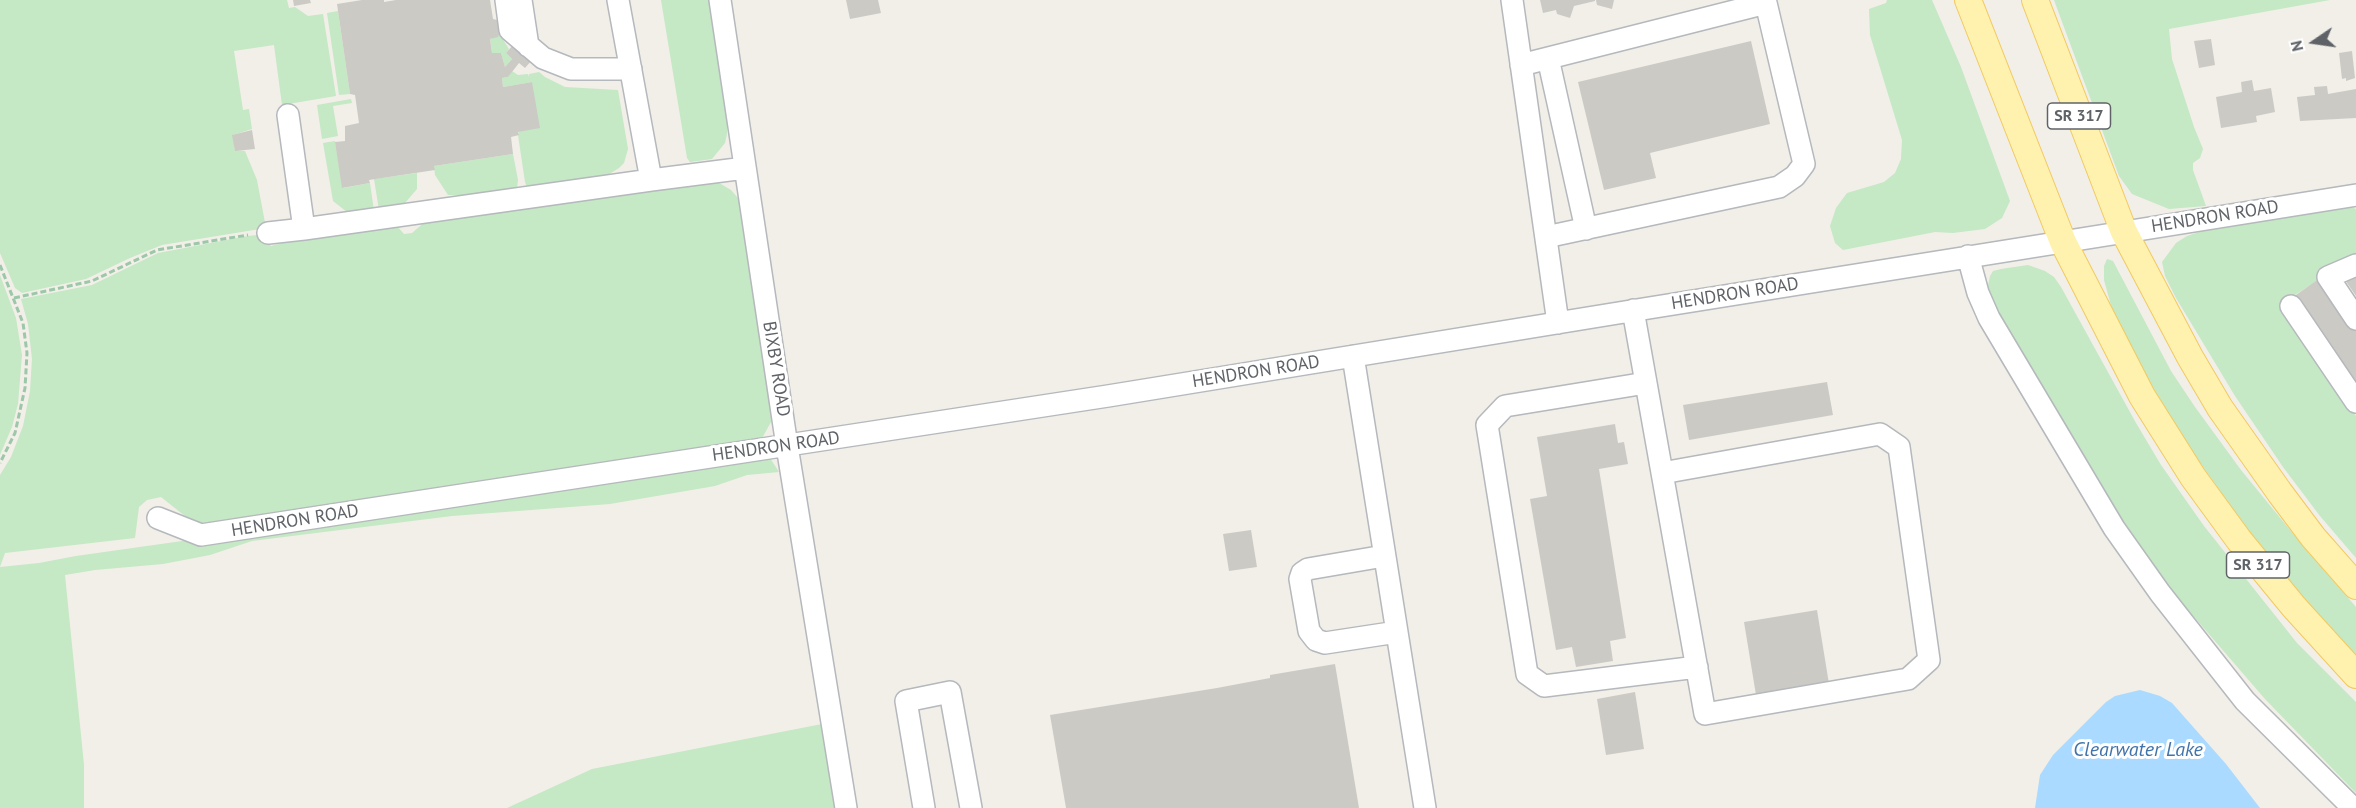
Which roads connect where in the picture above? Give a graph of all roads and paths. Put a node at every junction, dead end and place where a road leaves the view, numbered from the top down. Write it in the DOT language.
graph roads {
  1 [pos="506,0"];
  2 [pos="521,0"];
  3 [pos="618,0"];
  4 [pos="720,0"];
  5 [pos="1512,0"];
  6 [pos="1968,0"];
  7 [pos="2035,0"];
  8 [pos="1769,1"];
  9 [pos="528,45"];
  10 [pos="1548,58"];
  11 [pos="1521,65"];
  12 [pos="631,69"];
  13 [pos="288,115"];
  14 [pos="745,168"];
  15 [pos="651,180"];
  16 [pos="2356,195"];
  17 [pos="304,229"];
  18 [pos="1586,229"];
  19 [pos="268,232"];
  20 [pos="2124,232"];
  21 [pos="1546,237"];
  22 [pos="2063,242"];
  23 [pos="1968,256"];
  24 [pos="0,265"];
  25 [pos="2356,265"];
  26 [pos="14,298"];
  27 [pos="2290,306"];
  28 [pos="1633,310"];
  29 [pos="2356,319"];
  30 [pos="1558,322"];
  31 [pos="1353,356"];
  32 [pos="1646,383"];
  33 [pos="2356,402"];
  34 [pos="787,446"];
  35 [pos="0,463"];
  36 [pos="1662,473"];
  37 [pos="158,518"];
  38 [pos="1384,556"];
  39 [pos="2356,586"];
  40 [pos="1397,632"];
  41 [pos="1697,667"];
  42 [pos="2356,675"];
  43 [pos="846,808"];
  44 [pos="924,808"];
  45 [pos="971,808"];
  46 [pos="1425,808"];
  47 [pos="2353,808"];
  1 -- 9 [label="street"];
  2 -- 9 [label="street"];
  3 -- 12 [label="street"];
  4 -- 14 [label="street, BIXBY ROAD"];
  5 -- 11 [label="street"];
  6 -- 22 [label="main road, SR 317"];
  7 -- 20 [label="main road, SR 317"];
  8 -- 10 [label="street"];
  8 -- 18 [label="street"];
  9 -- 12 [label="street"];
  10 -- 11 [label="street"];
  10 -- 18 [label="street"];
  11 -- 21 [label="street"];
  12 -- 15 [label="street"];
  13 -- 17 [label="street"];
  14 -- 15 [label="street"];
  14 -- 34 [label="street, BIXBY ROAD"];
  15 -- 17 [label="street"];
  16 -- 20 [label="street, HENDRON ROAD"];
  17 -- 19 [label="street"];
  18 -- 21 [label="street"];
  19 -- 26 [label="path"];
  20 -- 22 [label="street, HENDRON ROAD"];
  20 -- 39 [label="main road, SR 317"];
  21 -- 30 [label="street"];
  22 -- 23 [label="street, HENDRON ROAD"];
  22 -- 42 [label="main road, SR 317"];
  23 -- 28 [label="street, HENDRON ROAD"];
  23 -- 47 [label="street"];
  24 -- 26 [label="path"];
  25 -- 29 [label="street"];
  26 -- 35 [label="path"];
  27 -- 33 [label="street"];
  28 -- 30 [label="street, HENDRON ROAD"];
  28 -- 32 [label="street"];
  30 -- 31 [label="street, HENDRON ROAD"];
  31 -- 34 [label="street, HENDRON ROAD"];
  31 -- 38 [label="street"];
  32 -- 36 [label="street"];
  32 -- 41 [label="street"];
  34 -- 37 [label="street, HENDRON ROAD"];
  34 -- 43 [label="street, BIXBY ROAD"];
  36 -- 41 [label="street"];
  36 -- 41 [label="street"];
  38 -- 40 [label="street"];
  38 -- 40 [label="street"];
  40 -- 46 [label="street"];
  44 -- 45 [label="street"];
}
